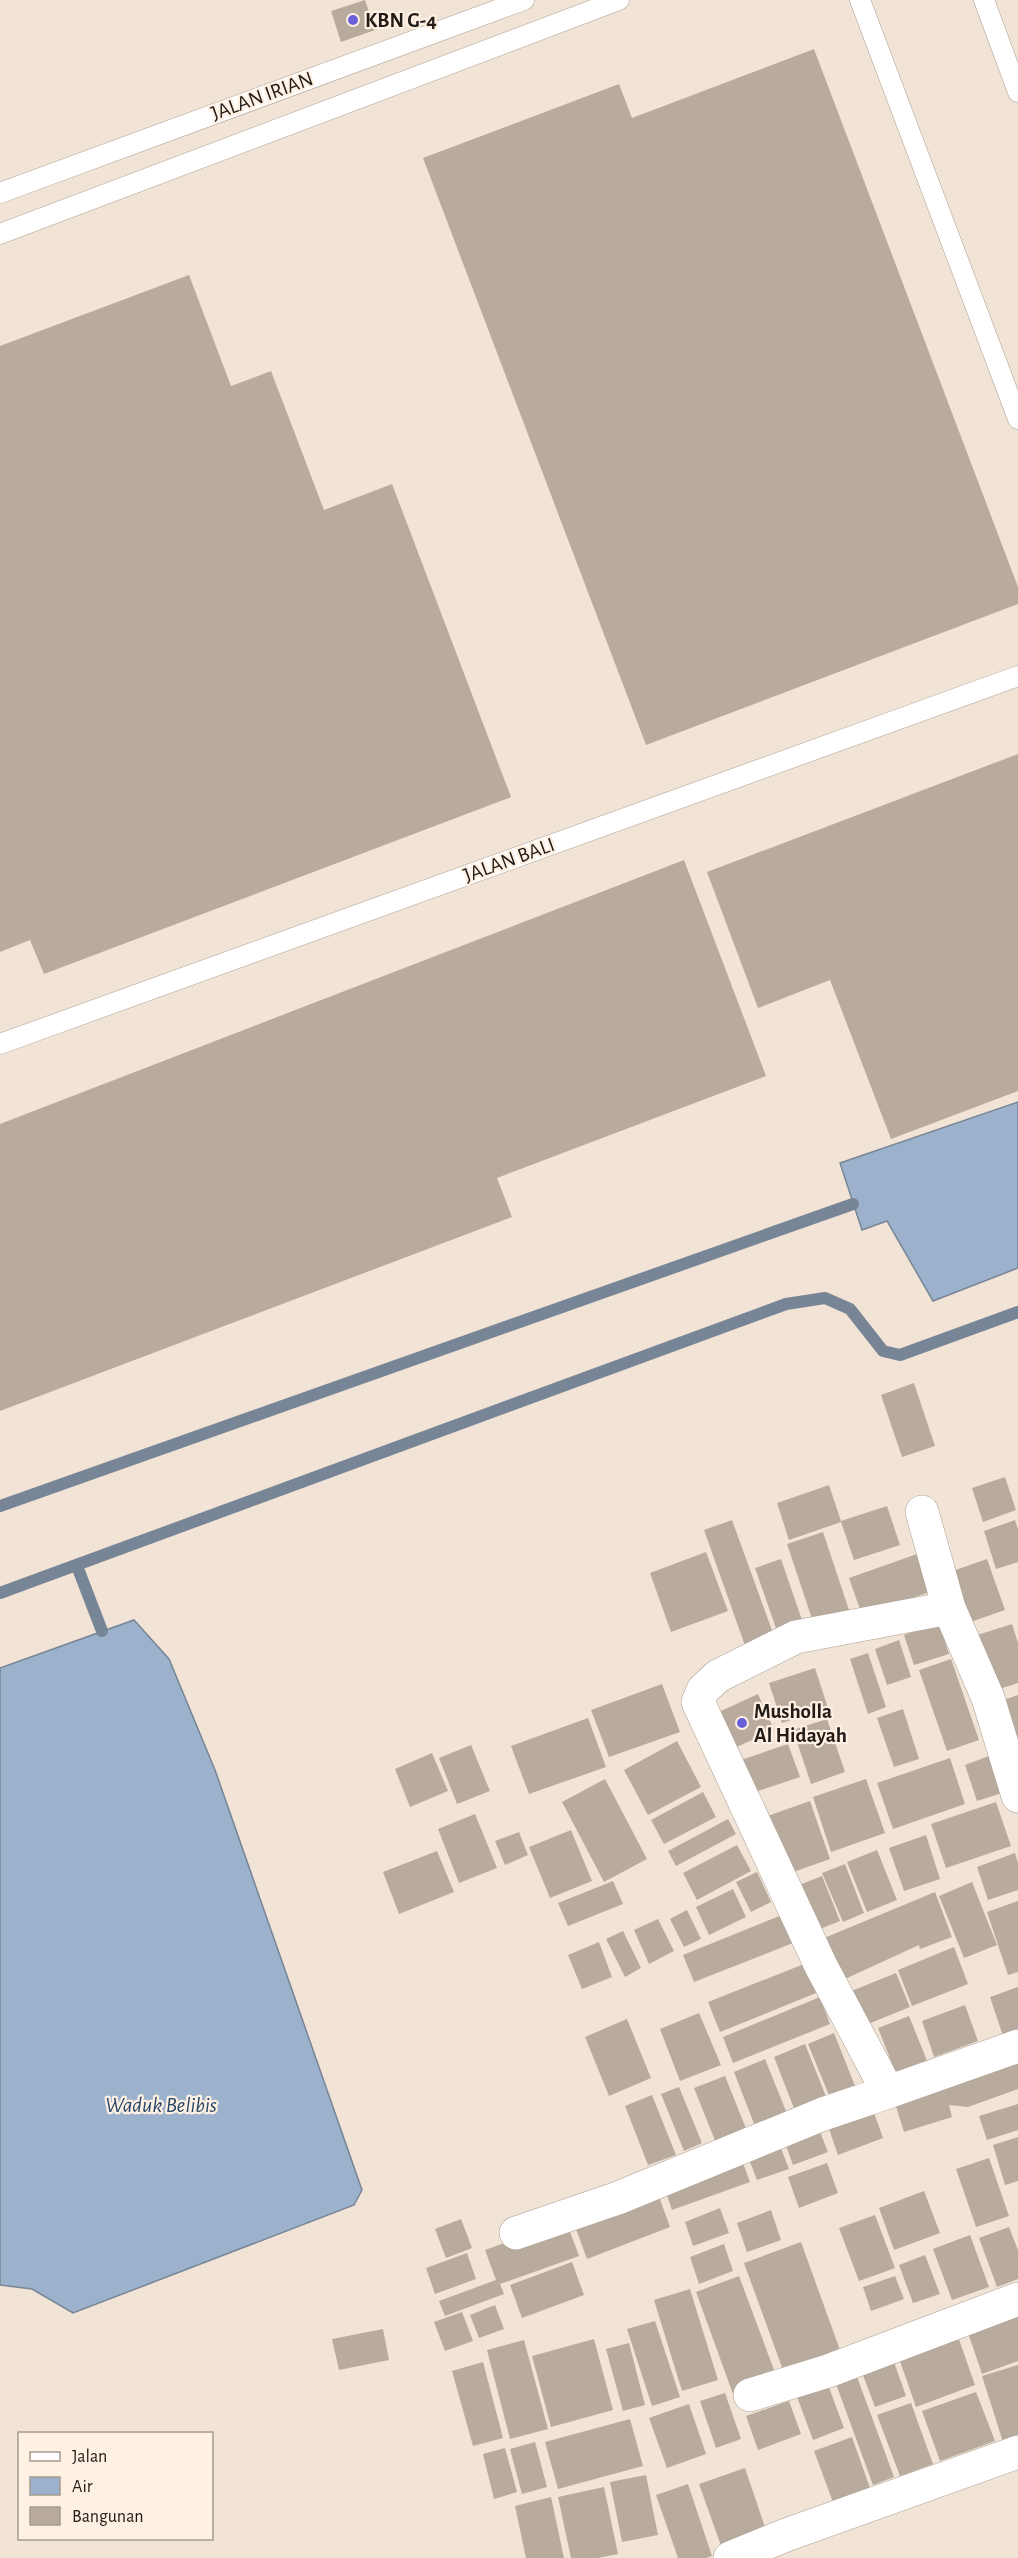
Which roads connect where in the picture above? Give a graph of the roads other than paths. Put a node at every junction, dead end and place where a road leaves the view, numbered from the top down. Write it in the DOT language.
graph roads {
  1 [pos="524,0"];
  2 [pos="619,0"];
  3 [pos="860,0"];
  4 [pos="984,0"];
  5 [pos="1018,92"];
  6 [pos="0,193"];
  7 [pos="0,234"];
  8 [pos="1018,419"];
  9 [pos="1018,676"];
  10 [pos="0,1044"];
  11 [pos="922,1512"];
  12 [pos="949,1608"];
  13 [pos="1018,1796"];
  14 [pos="1018,2046"];
  15 [pos="888,2091"];
  16 [pos="516,2234"];
  17 [pos="1018,2298"];
  18 [pos="750,2395"];
  19 [pos="1018,2452"];
  20 [pos="730,2558"];
  1 -- 6 [label="lane, JALAN IRIAN"];
  2 -- 7 [label="lane"];
  3 -- 8 [label="lane"];
  4 -- 5 [label="lane"];
  9 -- 10 [label="lane, JALAN BALI"];
  11 -- 12 [label="street"];
  12 -- 13 [label="street"];
  12 -- 15 [label="street"];
  14 -- 15 [label="street"];
  15 -- 16 [label="street"];
  17 -- 18 [label="street"];
  19 -- 20 [label="street"];
}
